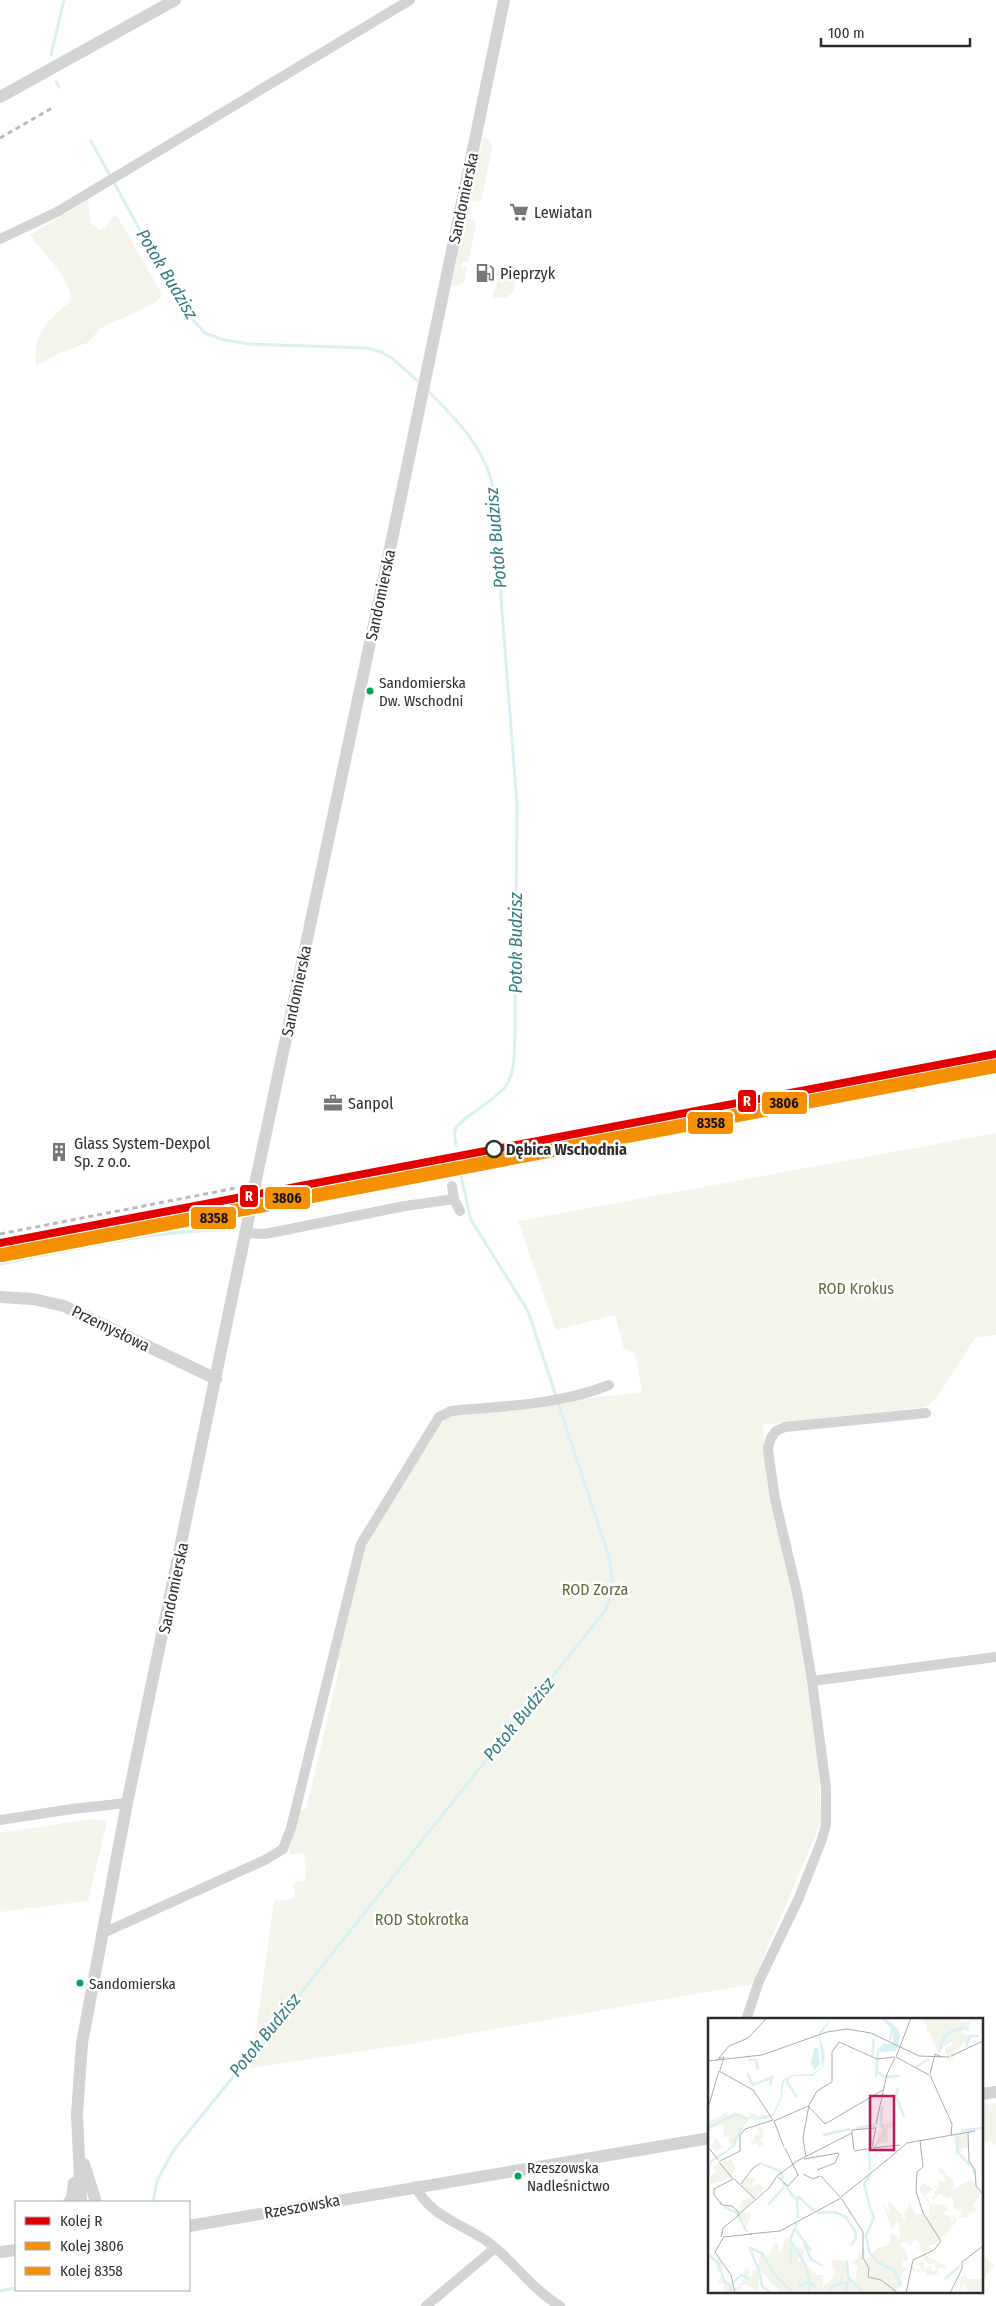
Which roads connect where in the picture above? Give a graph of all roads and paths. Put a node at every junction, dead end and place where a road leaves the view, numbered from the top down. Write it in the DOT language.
graph roads {
  1 [pos="175,0"];
  2 [pos="410,0"];
  3 [pos="504,0"];
  4 [pos="0,97"];
  5 [pos="0,239"];
  6 [pos="452,1186"];
  7 [pos="254,1189"];
  8 [pos="454,1199"];
  9 [pos="251,1206"];
  10 [pos="460,1211"];
  11 [pos="245,1233"];
  12 [pos="0,1297"];
  13 [pos="216,1379"];
  14 [pos="609,1385"];
  15 [pos="926,1413"];
  16 [pos="996,1657"];
  17 [pos="812,1681"];
  18 [pos="127,1803"];
  19 [pos="0,1820"];
  20 [pos="102,1934"];
  21 [pos="747,2018"];
  22 [pos="708,2138"];
  23 [pos="79,2148"];
  24 [pos="416,2186"];
  25 [pos="70,2201"];
  26 [pos="81,2201"];
  27 [pos="96,2201"];
  28 [pos="190,2226"];
  29 [pos="495,2248"];
  30 [pos="426,2306"];
  31 [pos="560,2306"];
  1 -- 4 [label="street"];
  2 -- 5 [label="street"];
  3 -- 7 [label="street, Sandomierska"];
  6 -- 8 [label="street"];
  8 -- 10 [label="street"];
  8 -- 11 [label="street"];
  9 -- 11 [label="street, Sandomierska"];
  11 -- 13 [label="street, Sandomierska"];
  12 -- 13 [label="street, Przemysłowa"];
  13 -- 18 [label="street, Sandomierska"];
  14 -- 20 [label="street"];
  15 -- 17 [label="street"];
  16 -- 17 [label="street"];
  17 -- 21 [label="street"];
  18 -- 19 [label="street"];
  18 -- 20 [label="street, Sandomierska"];
  20 -- 23 [label="street, Sandomierska"];
  22 -- 24 [label="street, Rzeszowska"];
  23 -- 25 [label="street"];
  23 -- 26 [label="street"];
  23 -- 27 [label="street"];
  24 -- 28 [label="street, Rzeszowska"];
  24 -- 29 [label="street"];
  29 -- 30 [label="street"];
  29 -- 31 [label="street"];
}
